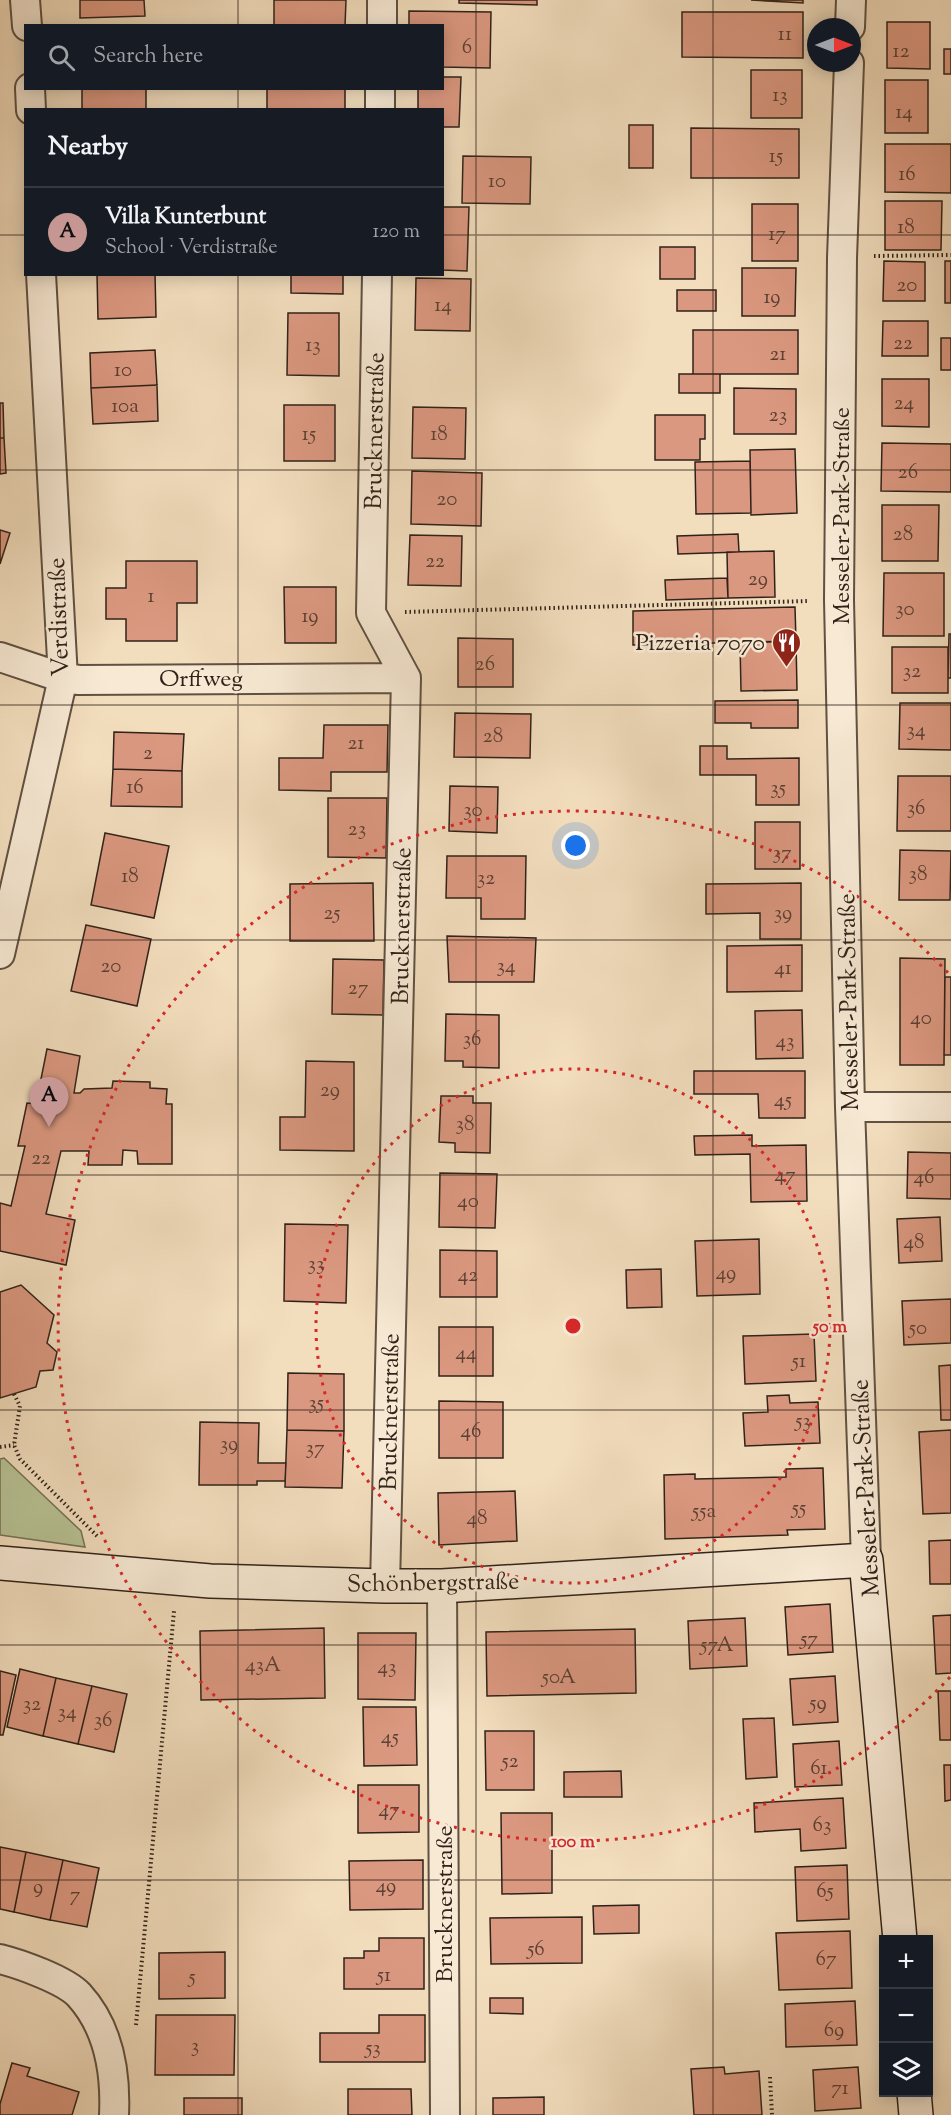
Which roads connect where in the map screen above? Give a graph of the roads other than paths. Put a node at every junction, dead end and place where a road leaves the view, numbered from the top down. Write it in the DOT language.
graph roads {
  1 [pos="25,0"];
  2 [pos="382,0"];
  3 [pos="851,0"];
  4 [pos="850,18"];
  5 [pos="27,24"];
  6 [pos="382,24"];
  7 [pos="849,72"];
  8 [pos="30,90"];
  9 [pos="380,90"];
  10 [pos="32,108"];
  11 [pos="380,108"];
  12 [pos="41,276"];
  13 [pos="377,276"];
  14 [pos="0,657"];
  15 [pos="63,678"];
  16 [pos="406,678"];
  17 [pos="0,954"];
  18 [pos="850,1107"];
  19 [pos="951,1107"];
  20 [pos="866,1560"];
  21 [pos="0,1563"];
  22 [pos="385,1586"];
  23 [pos="442,1586"];
  24 [pos="900,1935"];
  25 [pos="0,1959"];
  26 [pos="914,2097"];
  27 [pos="114,2115"];
  28 [pos="445,2115"];
  29 [pos="916,2115"];
  1 -- 5 [label="street"];
  2 -- 6 [label="street"];
  3 -- 4 [label="street"];
  7 -- 18 [label="street, Messeler-Park-Straße"];
  8 -- 10 [label="street"];
  9 -- 11 [label="street"];
  12 -- 15 [label="street, Verdistraße"];
  13 -- 16 [label="street, Brucknerstraße"];
  14 -- 15 [label="street, Orffweg"];
  15 -- 16 [label="street, Orffweg"];
  15 -- 17 [label="street, Verdistraße"];
  16 -- 22 [label="street, Brucknerstraße"];
  18 -- 19 [label="street"];
  18 -- 20 [label="street, Messeler-Park-Straße"];
  20 -- 23 [label="street, Schönbergstraße"];
  20 -- 24 [label="street, Messeler-Park-Straße"];
  21 -- 22 [label="street, Schönbergstraße"];
  22 -- 23 [label="street, Schönbergstraße"];
  23 -- 28 [label="street, Brucknerstraße"];
  25 -- 27 [label="street"];
  26 -- 29 [label="street"];
}
